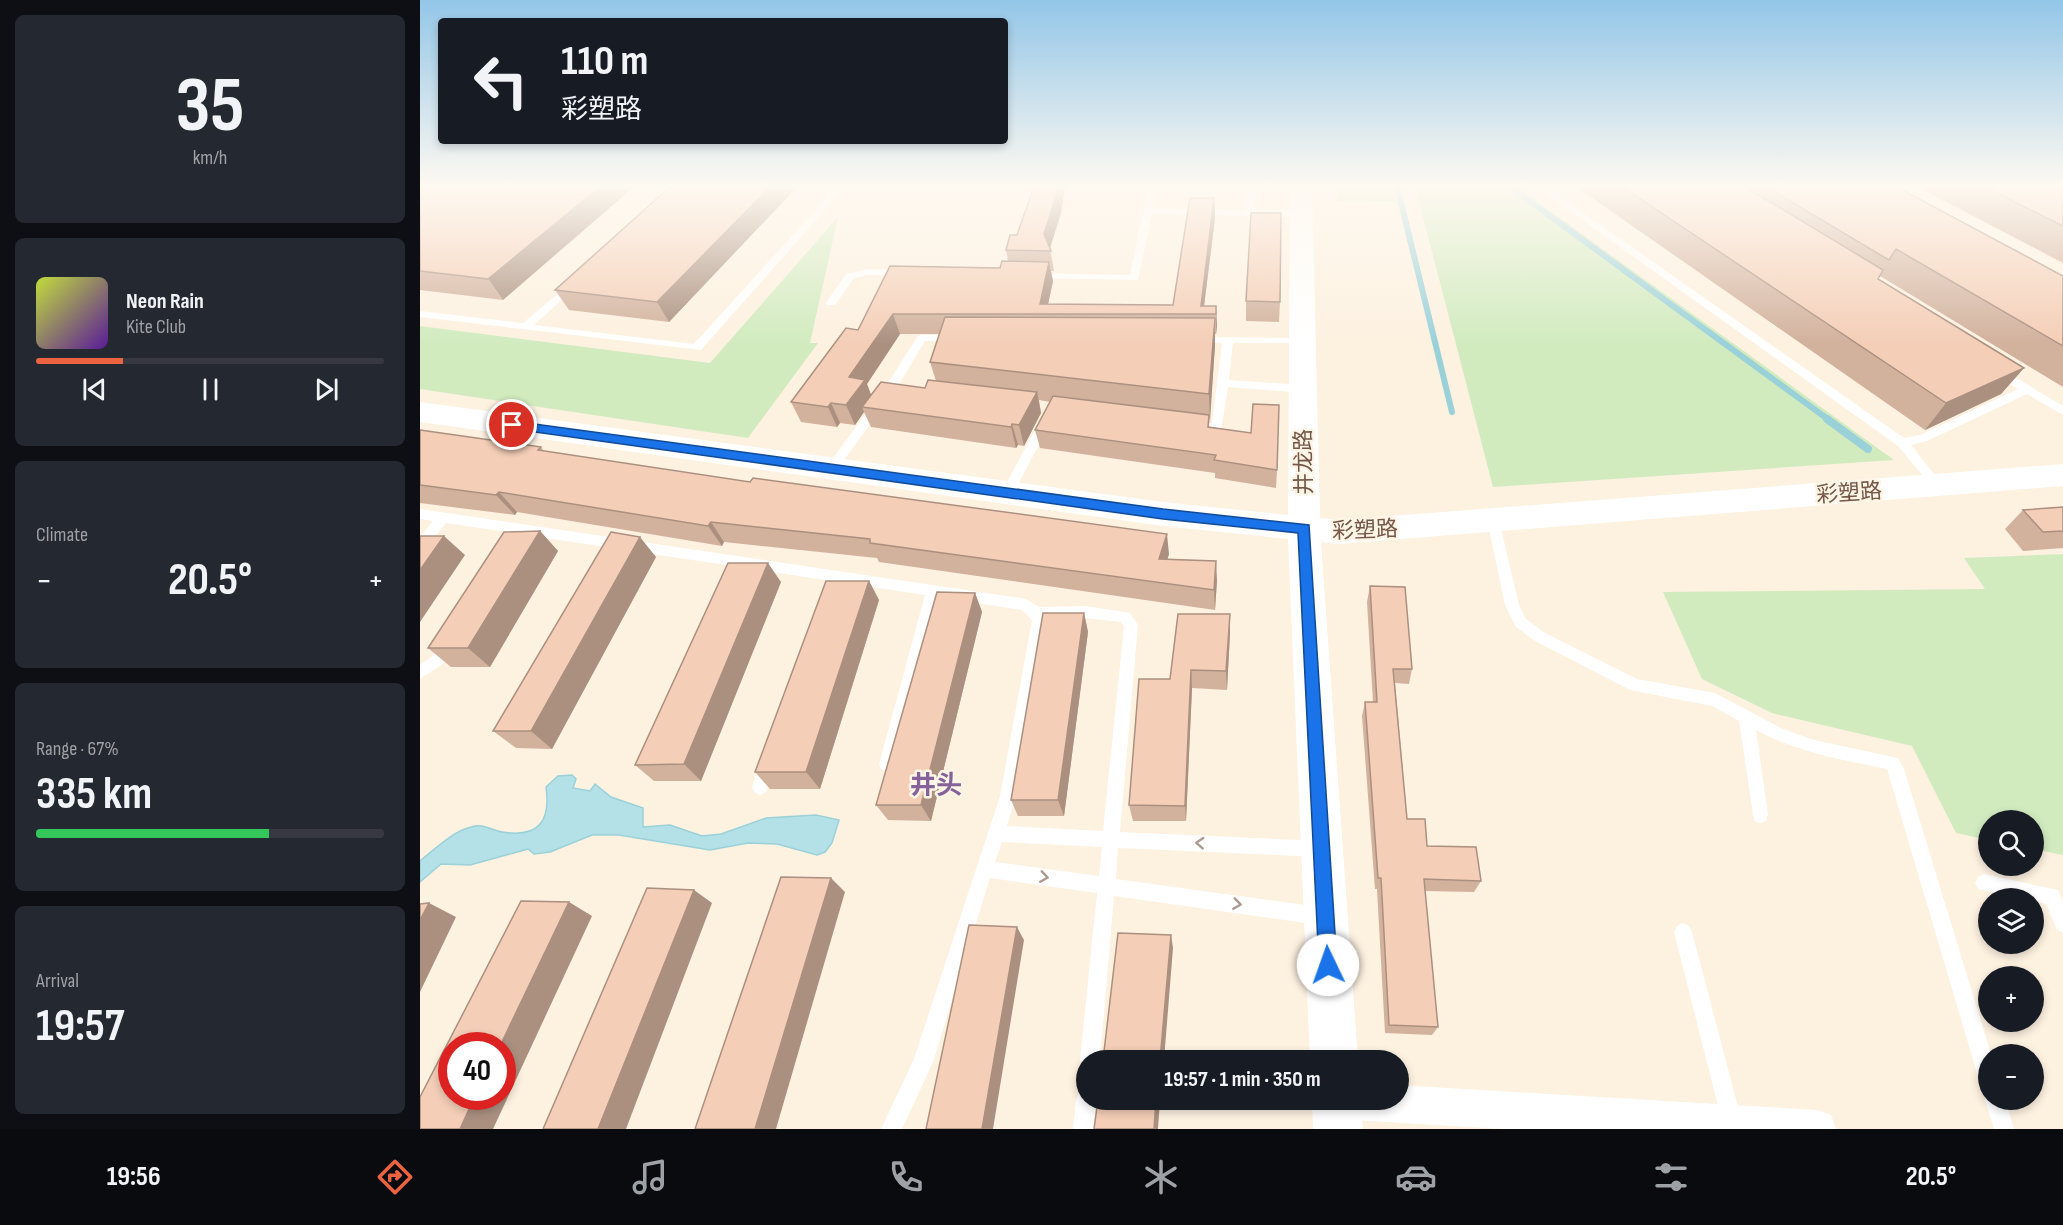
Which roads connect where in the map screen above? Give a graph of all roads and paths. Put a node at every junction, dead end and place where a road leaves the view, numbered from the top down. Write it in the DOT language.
graph roads {
  1 [pos="795,239"];
  2 [pos="1142,239"];
  3 [pos="1301,239"];
  4 [pos="1613,239"];
  5 [pos="915,273"];
  6 [pos="1018,276"];
  7 [pos="578,280"];
  8 [pos="831,303"];
  9 [pos="420,314"];
  10 [pos="525,327"];
  11 [pos="969,339"];
  12 [pos="1181,340"];
  13 [pos="1228,340"];
  14 [pos="1302,340"];
  15 [pos="1987,364"];
  16 [pos="1223,383"];
  17 [pos="890,389"];
  18 [pos="1303,389"];
  19 [pos="2027,389"];
  20 [pos="913,392"];
  21 [pos="1052,408"];
  22 [pos="2063,411"];
  23 [pos="420,412"];
  24 [pos="1194,426"];
  25 [pos="1902,443"];
  26 [pos="832,468"];
  27 [pos="2063,475"];
  28 [pos="1937,485"];
  29 [pos="1008,492"];
  30 [pos="420,514"];
  31 [pos="442,517"];
  32 [pos="1493,520"];
  33 [pos="1304,529"];
  34 [pos="420,546"];
  35 [pos="933,591"];
  36 [pos="1036,613"];
  37 [pos="458,632"];
  38 [pos="420,673"];
  39 [pos="1746,717"];
  40 [pos="771,754"];
  41 [pos="887,764"];
  42 [pos="760,787"];
  43 [pos="1760,815"];
  44 [pos="997,834"];
  45 [pos="1112,839"];
  46 [pos="1322,849"];
  47 [pos="986,868"];
  48 [pos="1984,883"];
  49 [pos="1108,886"];
  50 [pos="1325,917"];
  51 [pos="2063,924"];
  52 [pos="1683,932"];
  53 [pos="1978,1044"];
  54 [pos="1091,1050"];
  55 [pos="1333,1050"];
  56 [pos="1409,1104"];
  57 [pos="1085,1110"];
  58 [pos="1337,1110"];
  59 [pos="1998,1110"];
  60 [pos="1733,1124"];
  61 [pos="891,1129"];
  62 [pos="1083,1129"];
  63 [pos="1338,1129"];
  64 [pos="1816,1129"];
  65 [pos="2004,1129"];
  1 -- 10 [label="lane"];
  2 -- 6 [label="lane"];
  3 -- 14 [label="street, 井龙路"];
  4 -- 25 [label="lane"];
  5 -- 8 [label="lane"];
  7 -- 10 [label="lane"];
  9 -- 10 [label="lane"];
  11 -- 17 [label="lane"];
  12 -- 13 [label="lane"];
  13 -- 14 [label="lane"];
  13 -- 16 [label="lane"];
  14 -- 18 [label="street, 井龙路"];
  15 -- 19 [label="lane"];
  16 -- 18 [label="lane"];
  16 -- 24 [label="lane"];
  17 -- 20 [label="lane"];
  17 -- 26 [label="lane"];
  18 -- 33 [label="street, 井龙路"];
  19 -- 22 [label="lane"];
  19 -- 25 [label="lane"];
  21 -- 29 [label="lane"];
  23 -- 26 [label="street, 彩塑路"];
  25 -- 28 [label="lane"];
  26 -- 29 [label="street, 彩塑路"];
  27 -- 28 [label="street, 彩塑路"];
  28 -- 32 [label="street, 彩塑路"];
  29 -- 33 [label="street, 彩塑路"];
  30 -- 31 [label="lane"];
  31 -- 34 [label="lane"];
  31 -- 35 [label="lane"];
  32 -- 33 [label="street, 彩塑路"];
  32 -- 39 [label="lane"];
  33 -- 46 [label="street, 井龙路"];
  35 -- 36 [label="lane"];
  35 -- 41 [label="lane"];
  36 -- 44 [label="lane"];
  36 -- 45 [label="lane"];
  37 -- 38 [label="lane"];
  39 -- 43 [label="lane"];
  39 -- 53 [label="lane"];
  40 -- 42 [label="lane"];
  44 -- 45 [label="lane"];
  44 -- 47 [label="lane"];
  46 -- 45 [label="lane, one-way"];
  45 -- 49 [label="lane"];
  46 -- 50 [label="street, 井龙路"];
  47 -- 49 [label="lane, one-way"];
  47 -- 61 [label="lane"];
  48 -- 51 [label="lane"];
  49 -- 50 [label="lane, one-way"];
  49 -- 54 [label="lane"];
  50 -- 55 [label="street, 井龙路"];
  52 -- 60 [label="lane"];
  56 -- 60 [label="street"];
  57 -- 62 [label="lane"];
  58 -- 63 [label="street"];
  59 -- 65 [label="lane"];
  60 -- 64 [label="street"];
}
